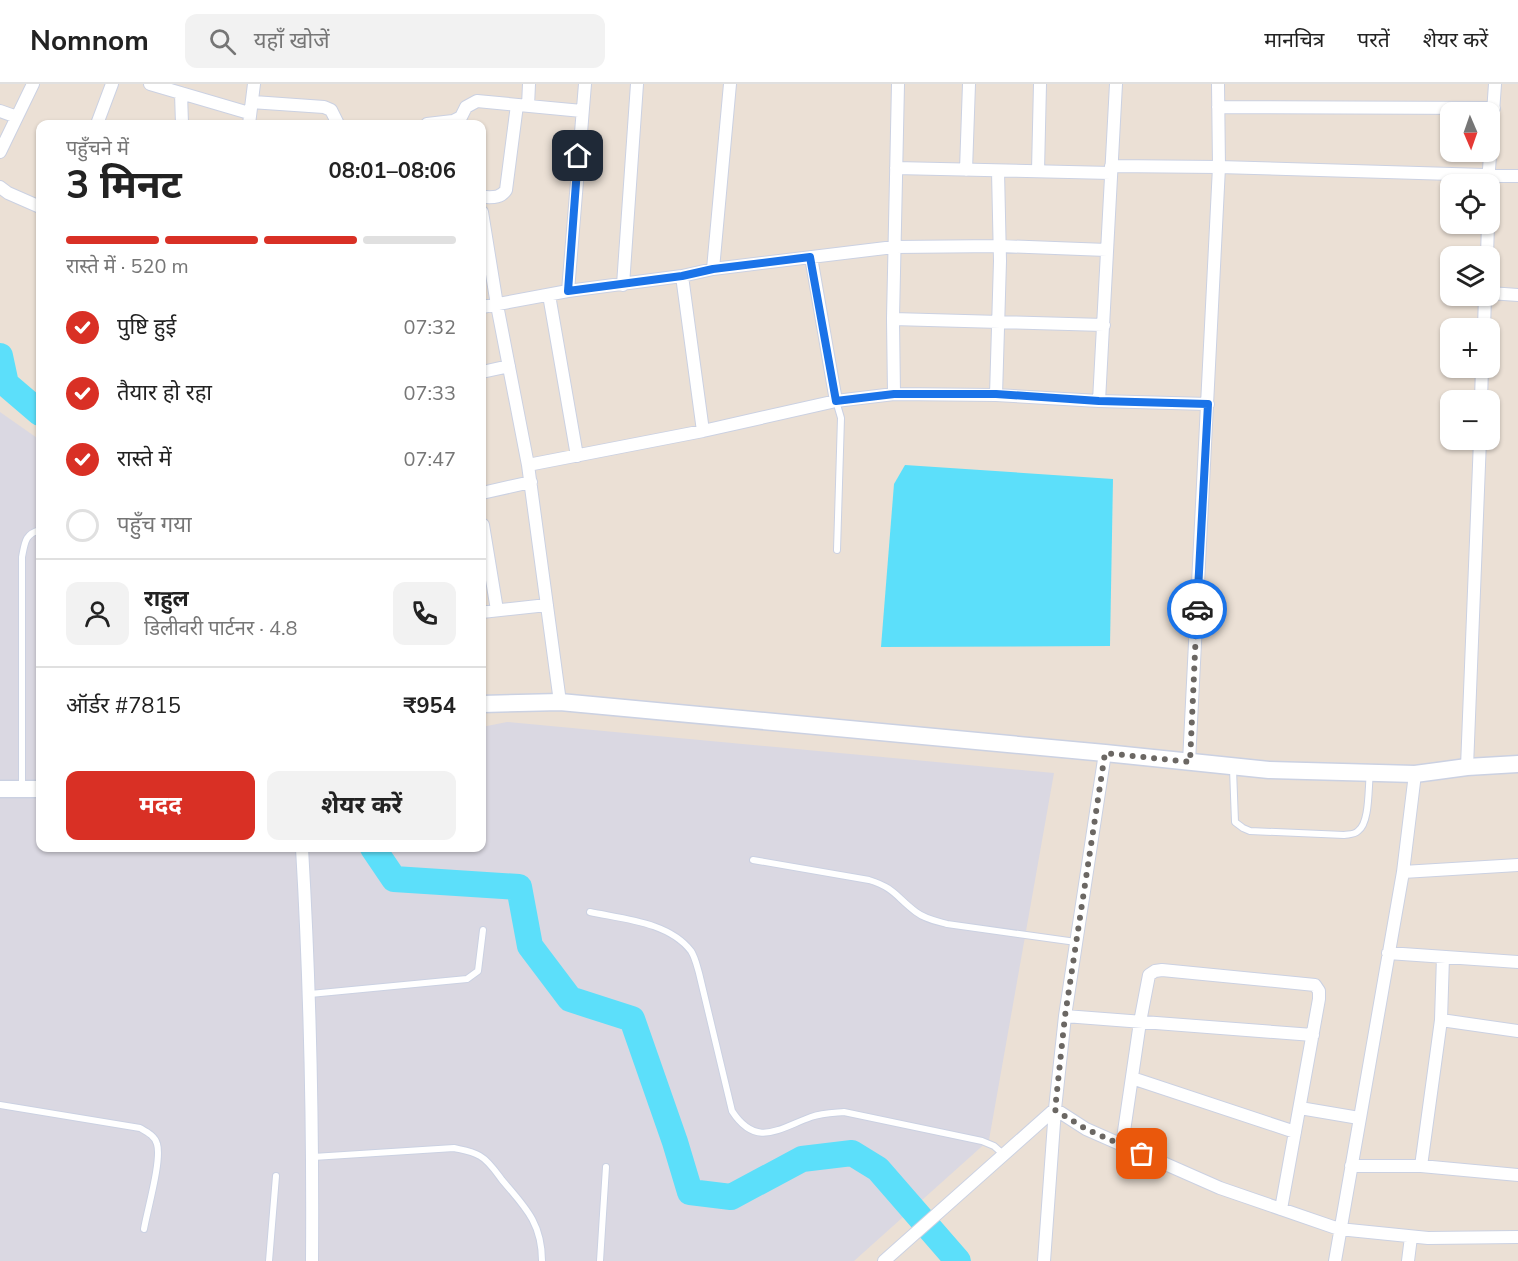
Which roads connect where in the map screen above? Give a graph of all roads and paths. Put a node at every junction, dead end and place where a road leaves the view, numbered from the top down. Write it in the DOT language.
graph roads {
  1 [pos="33,84"];
  2 [pos="112,84"];
  3 [pos="150,84"];
  4 [pos="254,84"];
  5 [pos="530,84"];
  6 [pos="585,84"];
  7 [pos="637,84"];
  8 [pos="730,84"];
  9 [pos="898,84"];
  10 [pos="969,84"];
  11 [pos="1040,84"];
  12 [pos="1116,84"];
  13 [pos="1218,84"];
  14 [pos="1495,84"];
  15 [pos="187,91"];
  16 [pos="1494,102"];
  17 [pos="522,105"];
  18 [pos="1218,107"];
  19 [pos="1440,108"];
  20 [pos="0,111"];
  21 [pos="582,111"];
  22 [pos="250,113"];
  23 [pos="17,117"];
  24 [pos="98,120"];
  25 [pos="183,120"];
  26 [pos="336,120"];
  27 [pos="462,120"];
  28 [pos="0,152"];
  29 [pos="1219,167"];
  30 [pos="896,168"];
  31 [pos="966,170"];
  32 [pos="1111,170"];
  33 [pos="998,171"];
  34 [pos="1038,171"];
  35 [pos="1518,176"];
  36 [pos="1440,178"];
  37 [pos="1500,178"];
  38 [pos="0,187"];
  39 [pos="486,197"];
  40 [pos="36,205"];
  41 [pos="486,237"];
  42 [pos="1000,246"];
  43 [pos="894,247"];
  44 [pos="1107,250"];
  45 [pos="810,257"];
  46 [pos="713,269"];
  47 [pos="682,276"];
  48 [pos="623,285"];
  49 [pos="568,291"];
  50 [pos="1500,294"];
  51 [pos="549,295"];
  52 [pos="1518,295"];
  53 [pos="497,305"];
  54 [pos="486,306"];
  55 [pos="893,319"];
  56 [pos="997,321"];
  57 [pos="1104,325"];
  58 [pos="509,366"];
  59 [pos="486,371"];
  60 [pos="894,394"];
  61 [pos="996,394"];
  62 [pos="836,401"];
  63 [pos="1099,401"];
  64 [pos="1208,404"];
  65 [pos="703,431"];
  66 [pos="1480,450"];
  67 [pos="577,456"];
  68 [pos="528,465"];
  69 [pos="531,483"];
  70 [pos="486,493"];
  71 [pos="36,531"];
  72 [pos="486,543"];
  73 [pos="837,550"];
  74 [pos="547,605"];
  75 [pos="497,610"];
  76 [pos="486,611"];
  77 [pos="560,702"];
  78 [pos="486,704"];
  79 [pos="1105,753"];
  80 [pos="1190,762"];
  81 [pos="1518,764"];
  82 [pos="1233,766"];
  83 [pos="1467,767"];
  84 [pos="1370,772"];
  85 [pos="1415,774"];
  86 [pos="0,789"];
  87 [pos="22,789"];
  88 [pos="36,789"];
  89 [pos="302,852"];
  90 [pos="753,860"];
  91 [pos="1518,865"];
  92 [pos="1403,872"];
  93 [pos="590,912"];
  94 [pos="483,930"];
  95 [pos="1076,942"];
  96 [pos="1388,954"];
  97 [pos="1443,957"];
  98 [pos="1518,962"];
  99 [pos="310,994"];
  100 [pos="1065,1016"];
  101 [pos="1441,1020"];
  102 [pos="1140,1022"];
  103 [pos="1518,1031"];
  104 [pos="1313,1035"];
  105 [pos="1132,1078"];
  106 [pos="0,1105"];
  107 [pos="1300,1108"];
  108 [pos="1055,1110"];
  109 [pos="1359,1118"];
  110 [pos="1295,1132"];
  111 [pos="1122,1145"];
  112 [pos="1004,1154"];
  113 [pos="313,1157"];
  114 [pos="1351,1166"];
  115 [pos="606,1167"];
  116 [pos="1421,1167"];
  117 [pos="1518,1175"];
  118 [pos="276,1176"];
  119 [pos="1281,1209"];
  120 [pos="144,1229"];
  121 [pos="1339,1229"];
  122 [pos="1411,1237"];
  123 [pos="1518,1237"];
  124 [pos="268,1261"];
  125 [pos="312,1261"];
  126 [pos="542,1261"];
  127 [pos="600,1261"];
  128 [pos="884,1261"];
  129 [pos="1044,1261"];
  130 [pos="1335,1261"];
  131 [pos="1408,1261"];
  1 -- 23 [label="street"];
  2 -- 24 [label="street"];
  3 -- 15 [label="street"];
  4 -- 22 [label="street"];
  5 -- 17 [label="street"];
  6 -- 21 [label="street"];
  7 -- 48 [label="street"];
  8 -- 46 [label="street"];
  9 -- 30 [label="street"];
  10 -- 31 [label="street"];
  11 -- 34 [label="street"];
  12 -- 32 [label="street"];
  13 -- 18 [label="street"];
  14 -- 16 [label="street"];
  15 -- 22 [label="street"];
  15 -- 25 [label="street"];
  17 -- 21 [label="street"];
  17 -- 27 [label="street"];
  17 -- 39 [label="street"];
  18 -- 19 [label="street"];
  18 -- 29 [label="street"];
  20 -- 23 [label="street"];
  21 -- 49 [label="street"];
  22 -- 26 [label="street"];
  23 -- 28 [label="street"];
  29 -- 32 [label="street"];
  29 -- 36 [label="street"];
  29 -- 64 [label="street"];
  30 -- 31 [label="street"];
  30 -- 43 [label="street"];
  31 -- 33 [label="street"];
  32 -- 34 [label="street"];
  32 -- 44 [label="street"];
  33 -- 34 [label="street"];
  33 -- 42 [label="street"];
  35 -- 37 [label="street"];
  38 -- 40 [label="street"];
  41 -- 53 [label="street"];
  42 -- 43 [label="street"];
  42 -- 44 [label="street"];
  42 -- 56 [label="street"];
  43 -- 45 [label="street"];
  43 -- 55 [label="street"];
  44 -- 57 [label="street"];
  45 -- 46 [label="street"];
  45 -- 62 [label="street"];
  46 -- 47 [label="street"];
  47 -- 48 [label="street"];
  47 -- 65 [label="street"];
  48 -- 49 [label="street"];
  49 -- 51 [label="street"];
  50 -- 52 [label="street"];
  51 -- 53 [label="street"];
  51 -- 67 [label="street"];
  53 -- 54 [label="street"];
  53 -- 58 [label="street"];
  55 -- 56 [label="street"];
  55 -- 60 [label="street"];
  56 -- 57 [label="street"];
  56 -- 61 [label="street"];
  57 -- 63 [label="street"];
  58 -- 59 [label="street"];
  58 -- 68 [label="street"];
  60 -- 61 [label="street"];
  60 -- 62 [label="street"];
  61 -- 63 [label="street"];
  62 -- 65 [label="street"];
  62 -- 73 [label="lane"];
  63 -- 64 [label="street"];
  64 -- 80 [label="street"];
  65 -- 67 [label="street"];
  66 -- 83 [label="street"];
  67 -- 68 [label="street"];
  68 -- 69 [label="street"];
  69 -- 70 [label="street"];
  69 -- 74 [label="street"];
  71 -- 87 [label="lane"];
  72 -- 75 [label="street"];
  74 -- 75 [label="street"];
  74 -- 77 [label="street"];
  75 -- 76 [label="street"];
  77 -- 78 [label="main road"];
  77 -- 79 [label="main road"];
  79 -- 80 [label="main road"];
  79 -- 95 [label="street"];
  80 -- 82 [label="main road"];
  81 -- 83 [label="main road"];
  82 -- 84 [label="main road"];
  82 -- 84 [label="lane"];
  83 -- 85 [label="main road"];
  84 -- 85 [label="main road"];
  85 -- 92 [label="street"];
  86 -- 87 [label="main road"];
  87 -- 88 [label="main road"];
  89 -- 99 [label="street"];
  90 -- 95 [label="lane"];
  91 -- 92 [label="street"];
  92 -- 96 [label="street"];
  93 -- 112 [label="lane"];
  94 -- 99 [label="lane"];
  95 -- 100 [label="street"];
  96 -- 97 [label="street"];
  96 -- 109 [label="street"];
  97 -- 98 [label="street"];
  97 -- 101 [label="street"];
  99 -- 113 [label="street"];
  100 -- 102 [label="street"];
  100 -- 108 [label="street"];
  101 -- 103 [label="street"];
  101 -- 116 [label="street"];
  102 -- 104 [label="street"];
  102 -- 104 [label="street"];
  102 -- 105 [label="street"];
  104 -- 107 [label="street"];
  105 -- 110 [label="street"];
  105 -- 111 [label="street"];
  106 -- 120 [label="lane"];
  107 -- 109 [label="street"];
  107 -- 110 [label="street"];
  108 -- 111 [label="street"];
  108 -- 112 [label="street"];
  108 -- 129 [label="street"];
  109 -- 114 [label="street"];
  110 -- 119 [label="street"];
  111 -- 119 [label="street"];
  112 -- 128 [label="street"];
  113 -- 125 [label="street"];
  113 -- 126 [label="lane"];
  114 -- 116 [label="street"];
  114 -- 121 [label="street"];
  115 -- 127 [label="lane"];
  116 -- 117 [label="street"];
  118 -- 124 [label="lane"];
  119 -- 121 [label="street"];
  121 -- 122 [label="street"];
  121 -- 130 [label="street"];
  122 -- 123 [label="street"];
  122 -- 131 [label="street"];
}
